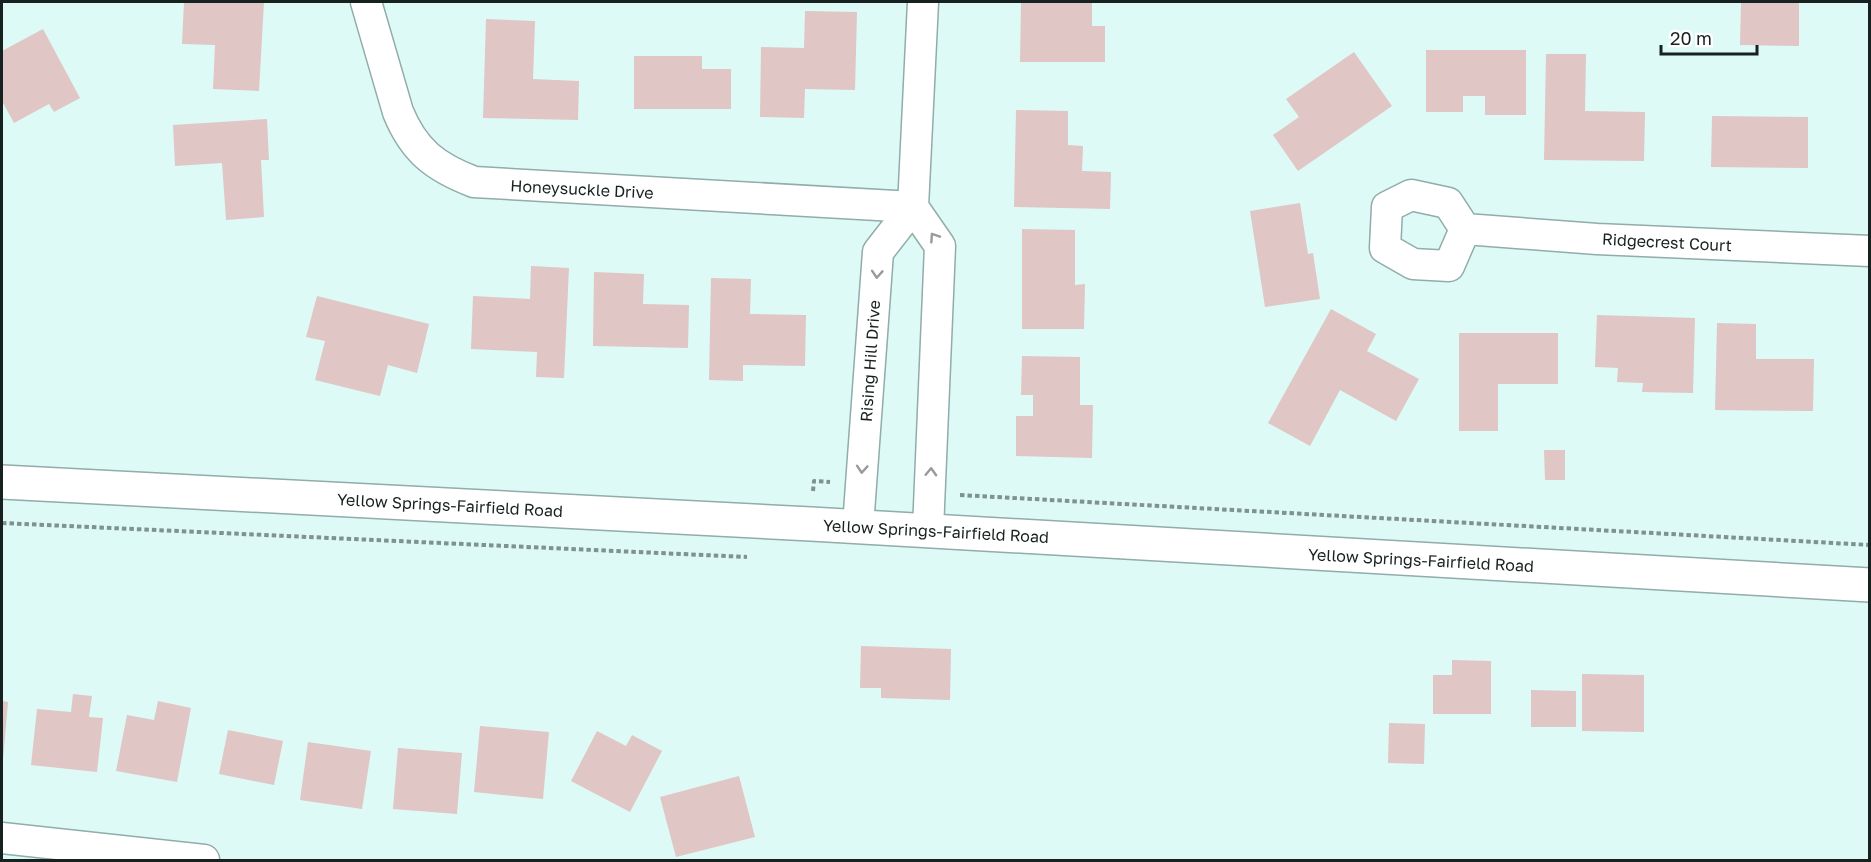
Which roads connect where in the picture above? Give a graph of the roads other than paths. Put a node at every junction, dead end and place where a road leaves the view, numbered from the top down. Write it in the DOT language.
graph roads {
  1 [pos="366,2"];
  2 [pos="924,2"];
  3 [pos="913,207"];
  4 [pos="1465,229"];
  5 [pos="1869,251"];
  6 [pos="2,482"];
  7 [pos="858,526"];
  8 [pos="928,530"];
  9 [pos="1869,585"];
  10 [pos="2,838"];
  11 [pos="204,861"];
  1 -- 3 [label="street, Honeysuckle Drive"];
  2 -- 3 [label="street"];
  3 -- 7 [label="street, Rising Hill Drive, one-way"];
  8 -- 3 [label="street, one-way"];
  4 -- 5 [label="street, Ridgecrest Court"];
  6 -- 7 [label="main road, Yellow Springs-Fairfield Road"];
  7 -- 8 [label="main road, Yellow Springs-Fairfield Road"];
  8 -- 9 [label="main road, Yellow Springs-Fairfield Road"];
  10 -- 11 [label="street"];
}
